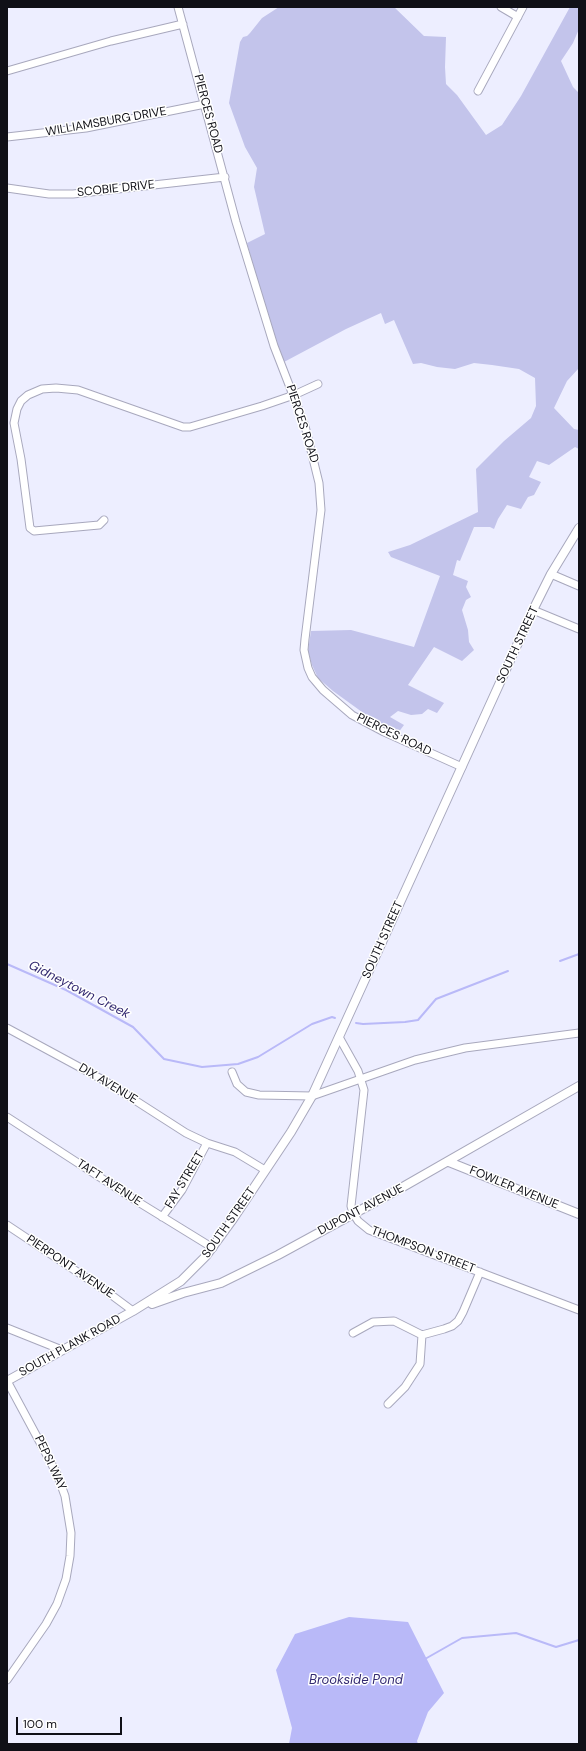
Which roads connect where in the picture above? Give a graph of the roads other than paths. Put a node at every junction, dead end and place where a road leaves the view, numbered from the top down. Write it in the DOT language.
graph roads {
  1 [pos="178,7"];
  2 [pos="501,7"];
  3 [pos="524,7"];
  4 [pos="518,17"];
  5 [pos="183,24"];
  6 [pos="7,71"];
  7 [pos="478,91"];
  8 [pos="205,104"];
  9 [pos="7,137"];
  10 [pos="225,177"];
  11 [pos="7,188"];
  12 [pos="318,384"];
  13 [pos="294,395"];
  14 [pos="104,520"];
  15 [pos="579,528"];
  16 [pos="551,574"];
  17 [pos="579,586"];
  18 [pos="533,610"];
  19 [pos="579,629"];
  20 [pos="462,767"];
  21 [pos="7,1028"];
  22 [pos="579,1033"];
  23 [pos="339,1037"];
  24 [pos="232,1072"];
  25 [pos="361,1078"];
  26 [pos="579,1086"];
  27 [pos="312,1096"];
  28 [pos="7,1117"];
  29 [pos="207,1143"];
  30 [pos="449,1162"];
  31 [pos="265,1170"];
  32 [pos="353,1213"];
  33 [pos="579,1214"];
  34 [pos="162,1217"];
  35 [pos="7,1225"];
  36 [pos="213,1248"];
  37 [pos="480,1272"];
  38 [pos="579,1310"];
  39 [pos="133,1311"];
  40 [pos="7,1328"];
  41 [pos="353,1333"];
  42 [pos="422,1335"];
  43 [pos="62,1350"];
  44 [pos="7,1381"];
  45 [pos="388,1404"];
  46 [pos="7,1680"];
  1 -- 5 [label="street, PIERCES ROAD"];
  2 -- 4 [label="street"];
  3 -- 4 [label="street"];
  4 -- 7 [label="street"];
  5 -- 6 [label="street"];
  5 -- 8 [label="street, PIERCES ROAD"];
  8 -- 9 [label="street, WILLIAMSBURG DRIVE"];
  8 -- 10 [label="street, PIERCES ROAD"];
  10 -- 11 [label="street, SCOBIE DRIVE"];
  10 -- 13 [label="street, PIERCES ROAD"];
  12 -- 13 [label="street"];
  13 -- 14 [label="street"];
  13 -- 20 [label="street, PIERCES ROAD"];
  15 -- 16 [label="street, SOUTH STREET"];
  16 -- 17 [label="street"];
  16 -- 18 [label="street, SOUTH STREET"];
  18 -- 19 [label="street"];
  18 -- 20 [label="street, SOUTH STREET"];
  20 -- 23 [label="street, SOUTH STREET"];
  21 -- 29 [label="street, DIX AVENUE"];
  22 -- 25 [label="street"];
  23 -- 25 [label="street"];
  23 -- 27 [label="street, SOUTH STREET"];
  24 -- 27 [label="street"];
  25 -- 27 [label="street"];
  25 -- 32 [label="street"];
  26 -- 30 [label="street, DUPONT AVENUE"];
  27 -- 31 [label="street, SOUTH STREET"];
  28 -- 34 [label="street, TAFT AVENUE"];
  29 -- 31 [label="street, DIX AVENUE"];
  29 -- 34 [label="street, FAY STREET"];
  30 -- 32 [label="street, DUPONT AVENUE"];
  30 -- 33 [label="street, FOWLER AVENUE"];
  31 -- 36 [label="street, SOUTH STREET"];
  32 -- 37 [label="street, THOMPSON STREET"];
  32 -- 39 [label="street, DUPONT AVENUE"];
  34 -- 36 [label="street, TAFT AVENUE"];
  35 -- 39 [label="street, PIERPONT AVENUE"];
  36 -- 39 [label="street, SOUTH STREET"];
  37 -- 38 [label="street, THOMPSON STREET"];
  37 -- 42 [label="street"];
  39 -- 43 [label="street, SOUTH PLANK ROAD"];
  40 -- 43 [label="street"];
  41 -- 42 [label="street"];
  42 -- 45 [label="street"];
  43 -- 44 [label="street, SOUTH PLANK ROAD"];
  44 -- 46 [label="street, PEPSI WAY"];
}
